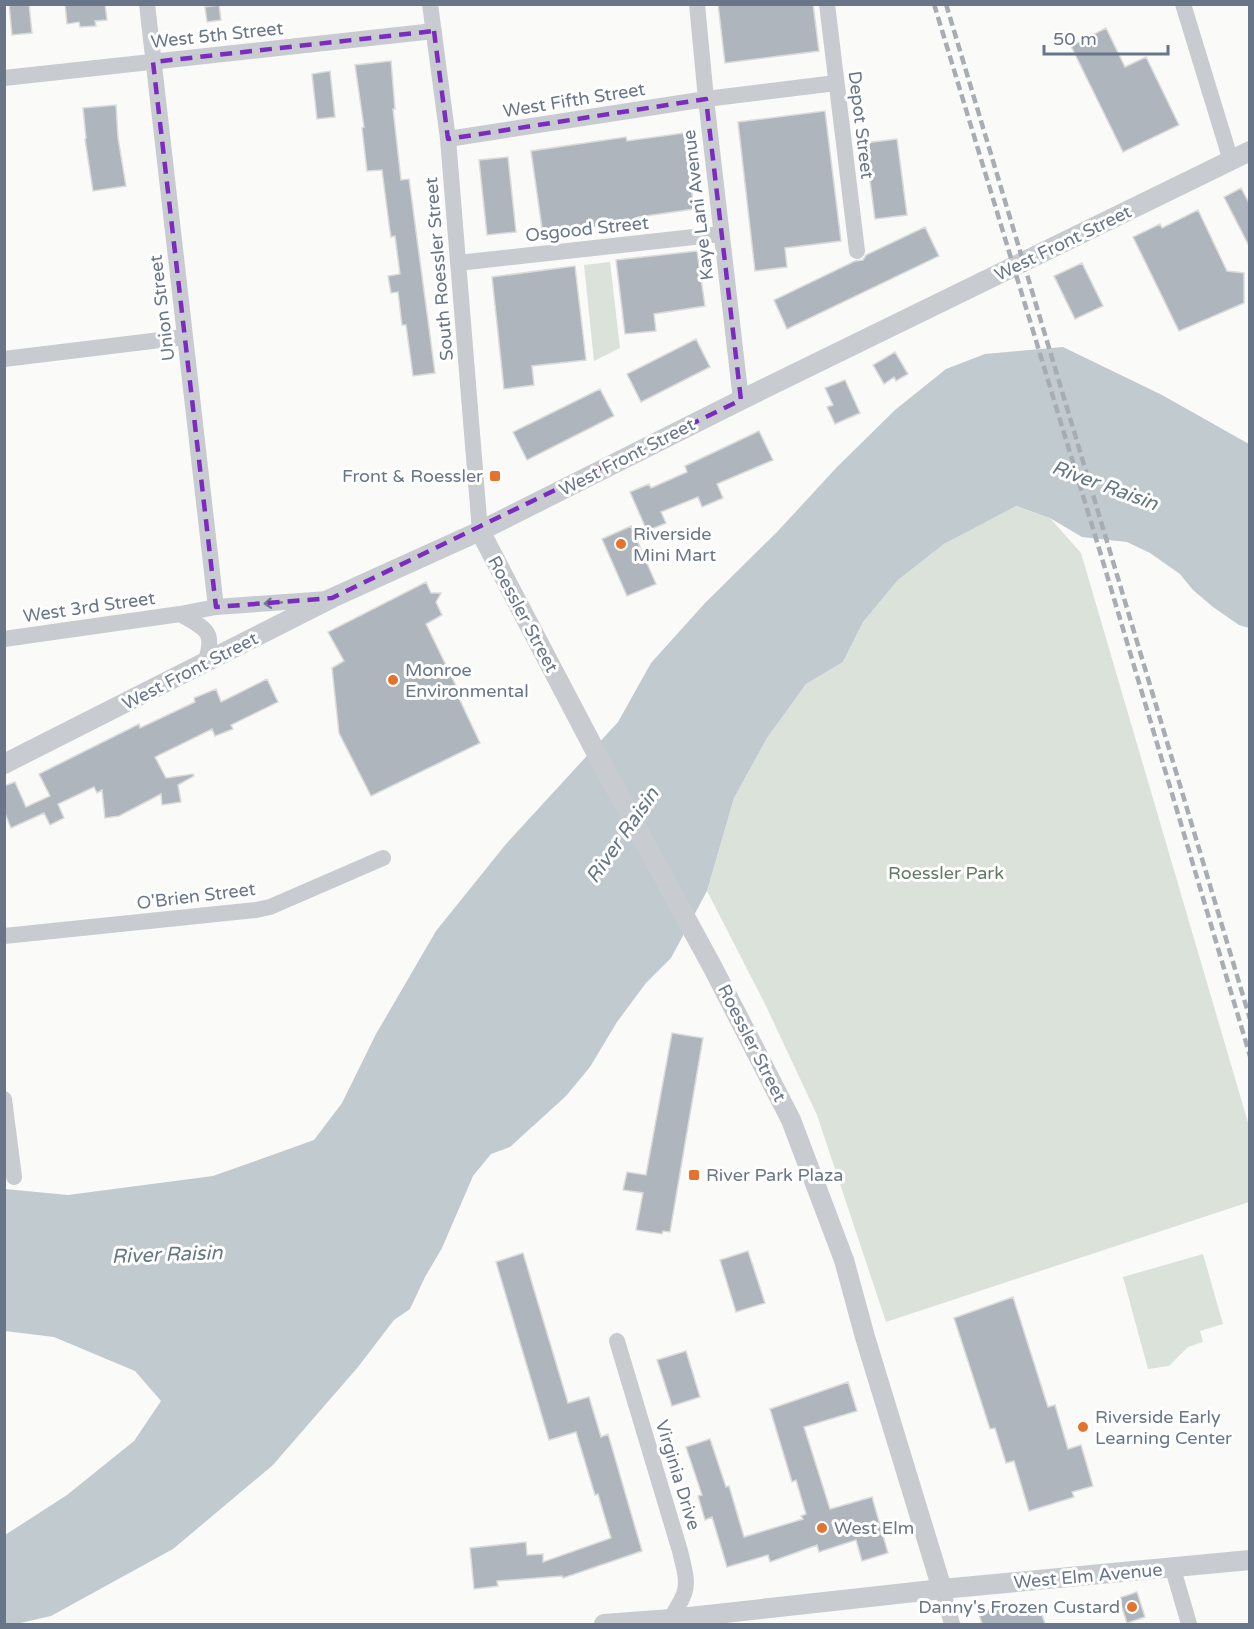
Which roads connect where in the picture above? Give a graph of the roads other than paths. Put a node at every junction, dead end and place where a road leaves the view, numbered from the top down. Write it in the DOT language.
graph roads {
  1 [pos="147,4"];
  2 [pos="430,4"];
  3 [pos="697,4"];
  4 [pos="827,4"];
  5 [pos="1183,4"];
  6 [pos="434,31"];
  7 [pos="153,62"];
  8 [pos="4,78"];
  9 [pos="836,83"];
  10 [pos="706,99"];
  11 [pos="448,139"];
  12 [pos="1250,151"];
  13 [pos="1230,160"];
  14 [pos="721,234"];
  15 [pos="857,251"];
  16 [pos="458,263"];
  17 [pos="185,337"];
  18 [pos="4,359"];
  19 [pos="741,400"];
  20 [pos="480,531"];
  21 [pos="332,598"];
  22 [pos="216,607"];
  23 [pos="180,614"];
  24 [pos="4,639"];
  25 [pos="205,663"];
  26 [pos="4,764"];
  27 [pos="382,858"];
  28 [pos="4,936"];
  29 [pos="4,1099"];
  30 [pos="14,1177"];
  31 [pos="617,1341"];
  32 [pos="1250,1560"];
  33 [pos="1173,1569"];
  34 [pos="942,1589"];
  35 [pos="671,1622"];
  36 [pos="604,1624"];
  37 [pos="952,1624"];
  38 [pos="1189,1624"];
  1 -- 7 [label="street, Union Street"];
  2 -- 6 [label="street, South Roessler Street"];
  3 -- 10 [label="street, Kaye Lani Avenue"];
  4 -- 9 [label="street, Depot Street"];
  5 -- 13 [label="street"];
  6 -- 7 [label="street, West 5th Street"];
  6 -- 11 [label="street, South Roessler Street"];
  7 -- 8 [label="street, West 5th Street"];
  7 -- 17 [label="street, Union Street"];
  9 -- 10 [label="street, West Fifth Street"];
  9 -- 15 [label="street, Depot Street"];
  10 -- 11 [label="street, West Fifth Street"];
  10 -- 14 [label="street, Kaye Lani Avenue"];
  11 -- 16 [label="street, South Roessler Street"];
  12 -- 13 [label="street, West Front Street"];
  13 -- 19 [label="street, West Front Street"];
  14 -- 16 [label="street, Osgood Street"];
  14 -- 19 [label="street, Kaye Lani Avenue"];
  16 -- 20 [label="street, South Roessler Street"];
  17 -- 18 [label="street"];
  17 -- 22 [label="street, Union Street"];
  19 -- 20 [label="street, West Front Street"];
  20 -- 21 [label="street, West Front Street"];
  20 -- 34 [label="street, Roessler Street"];
  21 -- 22 [label="street, West 3rd Street, one-way"];
  21 -- 25 [label="street, West Front Street"];
  22 -- 23 [label="street, West 3rd Street"];
  23 -- 24 [label="street, West 3rd Street"];
  23 -- 25 [label="street, West 3rd Street"];
  25 -- 26 [label="street, West Front Street"];
  27 -- 28 [label="street, O'Brien Street"];
  29 -- 30 [label="street"];
  31 -- 35 [label="street, Virginia Drive"];
  32 -- 33 [label="street, West Elm Avenue"];
  33 -- 34 [label="street, West Elm Avenue"];
  33 -- 38 [label="street"];
  34 -- 35 [label="street, West Elm Avenue"];
  34 -- 37 [label="street"];
  35 -- 36 [label="street, West Elm Avenue"];
}
